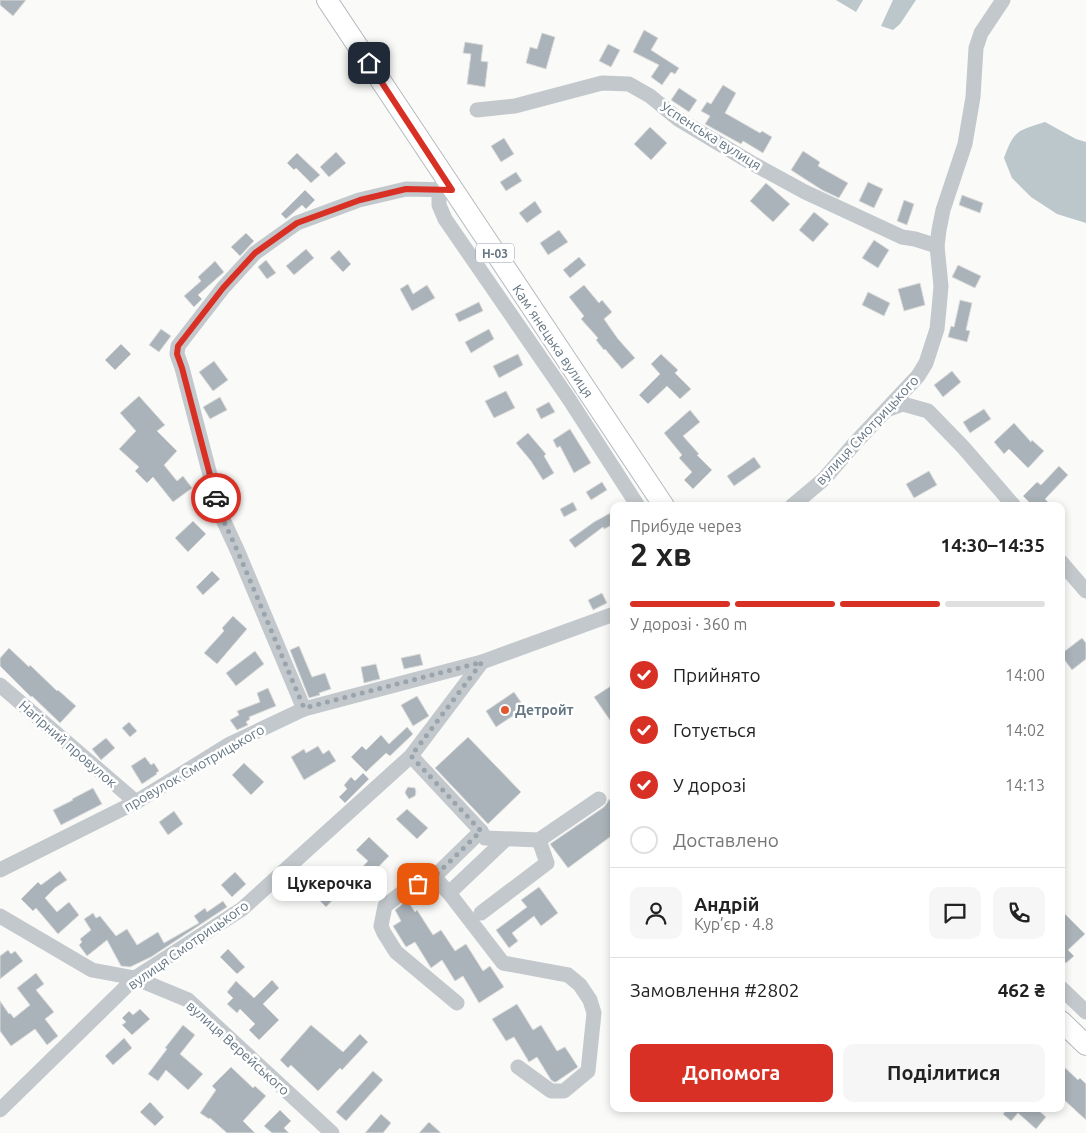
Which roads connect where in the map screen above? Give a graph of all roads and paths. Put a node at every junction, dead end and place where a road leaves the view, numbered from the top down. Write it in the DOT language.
graph roads {
  1 [pos="327,0"];
  2 [pos="1003,0"];
  3 [pos="477,110"];
  4 [pos="446,189"];
  5 [pos="937,246"];
  6 [pos="918,376"];
  7 [pos="887,410"];
  8 [pos="928,411"];
  9 [pos="635,502"];
  10 [pos="661,502"];
  11 [pos="797,502"];
  12 [pos="1011,502"];
  13 [pos="1065,567"];
  14 [pos="1086,591"];
  15 [pos="610,615"];
  16 [pos="482,662"];
  17 [pos="0,685"];
  18 [pos="304,708"];
  19 [pos="411,756"];
  20 [pos="599,799"];
  21 [pos="136,802"];
  22 [pos="481,831"];
  23 [pos="505,840"];
  24 [pos="539,840"];
  25 [pos="0,870"];
  26 [pos="434,877"];
  27 [pos="449,893"];
  28 [pos="481,913"];
  29 [pos="0,916"];
  30 [pos="135,978"];
  31 [pos="1065,992"];
  32 [pos="457,1003"];
  33 [pos="1086,1012"];
  34 [pos="1065,1025"];
  35 [pos="1086,1045"];
  36 [pos="518,1067"];
  37 [pos="0,1110"];
  38 [pos="332,1133"];
  1 -- 4 [label="main road, Камʼянецька вулиця / Н-03"];
  2 -- 5 [label="street, вулиця Смотрицького"];
  3 -- 5 [label="street, Успенська вулиця"];
  4 -- 9 [label="street"];
  4 -- 10 [label="main road, Камʼянецька вулиця / Н-03"];
  4 -- 18 [label="street"];
  5 -- 6 [label="street, вулиця Смотрицького"];
  6 -- 7 [label="street, вулиця Смотрицького"];
  6 -- 8 [label="street"];
  7 -- 8 [label="street"];
  7 -- 11 [label="street, вулиця Смотрицького"];
  8 -- 12 [label="street"];
  13 -- 14 [label="street"];
  15 -- 16 [label="street"];
  16 -- 18 [label="street, провулок Смотрицького"];
  16 -- 19 [label="street, вулиця Смотрицького"];
  17 -- 21 [label="street, Нагірний провулок"];
  18 -- 21 [label="street, провулок Смотрицького"];
  19 -- 22 [label="street"];
  19 -- 30 [label="street, вулиця Смотрицького"];
  20 -- 24 [label="street"];
  21 -- 25 [label="street, провулок Смотрицького"];
  22 -- 23 [label="street"];
  22 -- 26 [label="street"];
  23 -- 24 [label="street"];
  23 -- 27 [label="street"];
  24 -- 28 [label="street"];
  26 -- 27 [label="street"];
  26 -- 32 [label="street"];
  27 -- 36 [label="street"];
  29 -- 30 [label="street, вулиця Верейського"];
  30 -- 37 [label="street, вулиця Смотрицького"];
  30 -- 38 [label="street, вулиця Верейського"];
  31 -- 33 [label="street"];
  34 -- 35 [label="main road"];
}
